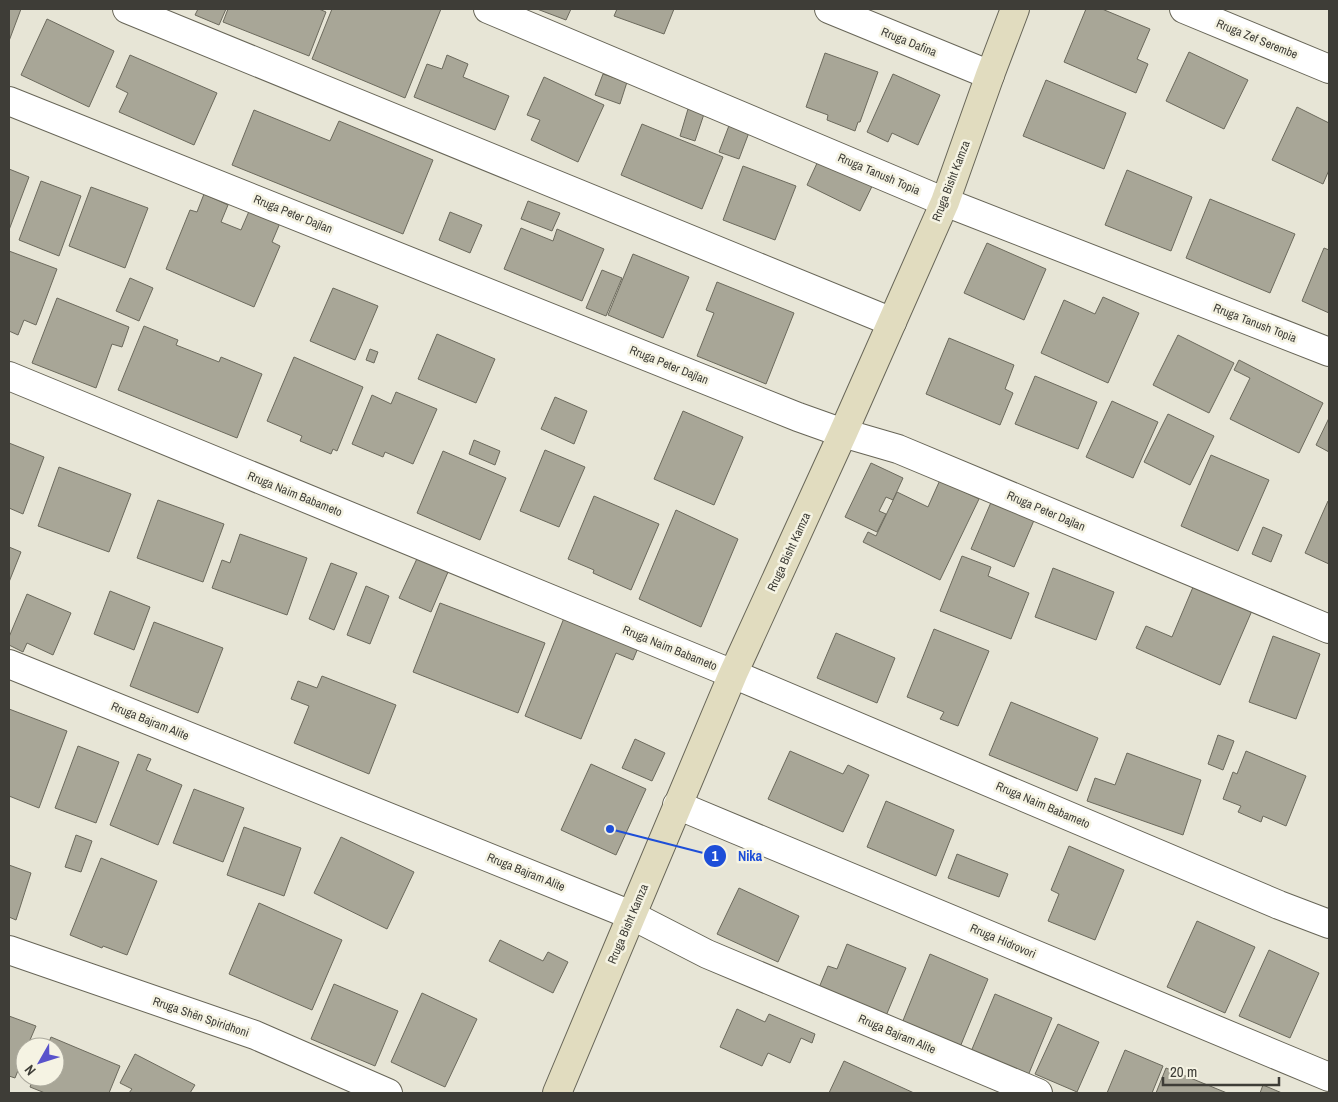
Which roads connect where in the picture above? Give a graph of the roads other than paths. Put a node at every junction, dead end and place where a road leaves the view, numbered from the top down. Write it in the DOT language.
graph roads {
  1 [pos="127,9"];
  2 [pos="488,9"];
  3 [pos="829,9"];
  4 [pos="1015,9"];
  5 [pos="1184,9"];
  6 [pos="1329,69"];
  7 [pos="990,75"];
  8 [pos="9,100"];
  9 [pos="945,202"];
  10 [pos="892,322"];
  11 [pos="1329,352"];
  12 [pos="9,376"];
  13 [pos="843,433"];
  14 [pos="1329,629"];
  15 [pos="9,664"];
  16 [pos="733,674"];
  17 [pos="677,805"];
  18 [pos="631,915"];
  19 [pos="1329,924"];
  20 [pos="9,950"];
  21 [pos="1329,1078"];
  22 [pos="388,1093"];
  23 [pos="557,1093"];
  24 [pos="1038,1093"];
  1 -- 10 [label="street"];
  2 -- 9 [label="street, Rruga Tanush Topia"];
  3 -- 7 [label="street, Rruga Dafina"];
  4 -- 7 [label="street, Rruga Bisht Kamza"];
  5 -- 6 [label="street, Rruga Zef Serembe"];
  7 -- 9 [label="street, Rruga Bisht Kamza"];
  8 -- 13 [label="street, Rruga Peter Dajlan"];
  9 -- 10 [label="street, Rruga Bisht Kamza"];
  9 -- 11 [label="street, Rruga Tanush Topia"];
  10 -- 13 [label="street, Rruga Bisht Kamza"];
  12 -- 16 [label="street, Rruga Naim Babameto"];
  13 -- 14 [label="street, Rruga Peter Dajlan"];
  13 -- 16 [label="street, Rruga Bisht Kamza"];
  15 -- 18 [label="street, Rruga Bajram Alite"];
  16 -- 17 [label="street, Rruga Bisht Kamza"];
  16 -- 19 [label="street, Rruga Naim Babameto"];
  17 -- 18 [label="street, Rruga Bisht Kamza"];
  17 -- 21 [label="street, Rruga Hidrovori"];
  18 -- 23 [label="street, Rruga Bisht Kamza"];
  18 -- 24 [label="street, Rruga Bajram Alite"];
  20 -- 22 [label="street, Rruga Shën Spiridhoni"];
}
